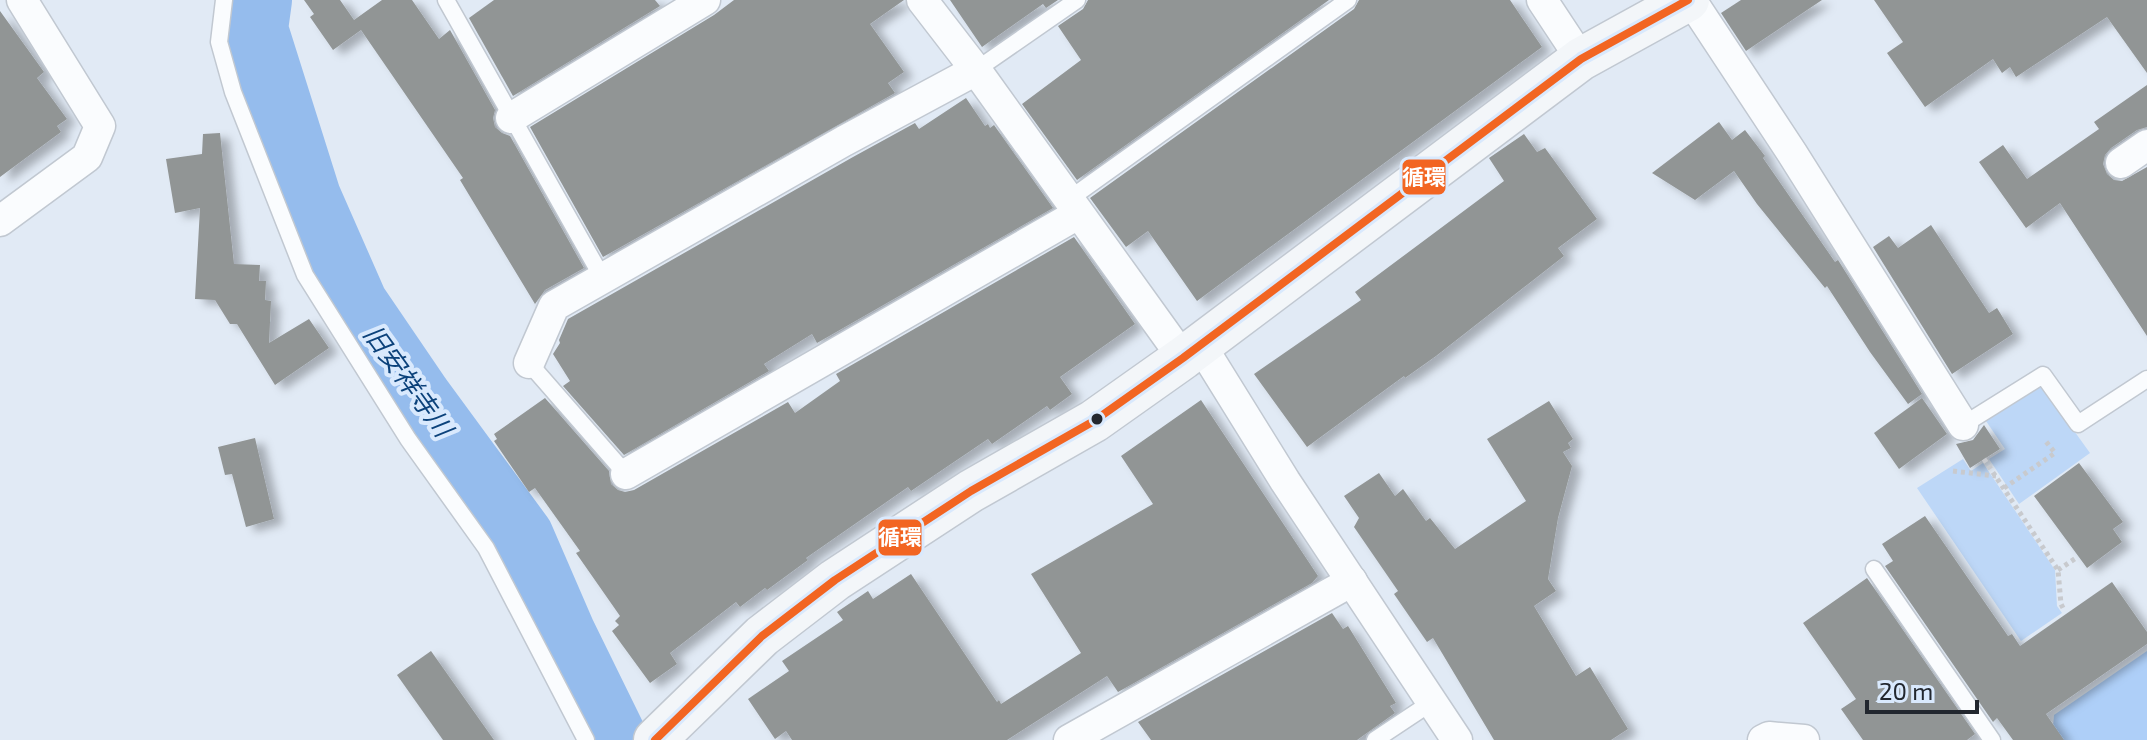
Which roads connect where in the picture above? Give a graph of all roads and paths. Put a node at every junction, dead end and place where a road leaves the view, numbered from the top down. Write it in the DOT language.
graph roads {
  1 [pos="22,0"];
  2 [pos="224,0"];
  3 [pos="447,0"];
  4 [pos="705,0"];
  5 [pos="922,0"];
  6 [pos="1077,0"];
  7 [pos="1348,0"];
  8 [pos="1542,0"];
  9 [pos="1690,0"];
  10 [pos="1581,59"];
  11 [pos="976,70"];
  12 [pos="511,118"];
  13 [pos="2147,145"];
  14 [pos="2121,163"];
  15 [pos="1073,207"];
  16 [pos="0,221"];
  17 [pos="602,277"];
  18 [pos="1191,351"];
  19 [pos="529,363"];
  20 [pos="2147,379"];
  21 [pos="1963,425"];
  22 [pos="2044,439"];
  23 [pos="1984,459"];
  24 [pos="1953,471"];
  25 [pos="626,474"];
  26 [pos="1996,476"];
  27 [pos="2004,488"];
  28 [pos="2042,528"];
  29 [pos="2035,534"];
  30 [pos="2076,558"];
  31 [pos="1874,569"];
  32 [pos="2058,570"];
  33 [pos="1352,581"];
  34 [pos="2064,610"];
  35 [pos="1432,702"];
  36 [pos="659,736"];
  37 [pos="586,740"];
  38 [pos="1069,740"];
  39 [pos="1375,740"];
  40 [pos="1457,740"];
  41 [pos="1763,740"];
  42 [pos="1804,740"];
  43 [pos="1992,740"];
  1 -- 16 [label="street"];
  2 -- 37 [label="lane"];
  3 -- 12 [label="lane"];
  4 -- 12 [label="street"];
  5 -- 11 [label="street"];
  6 -- 11 [label="lane"];
  7 -- 15 [label="lane"];
  8 -- 10 [label="street"];
  9 -- 10 [label="main road"];
  9 -- 21 [label="street"];
  10 -- 18 [label="main road"];
  11 -- 15 [label="street"];
  11 -- 17 [label="street"];
  12 -- 17 [label="lane"];
  13 -- 14 [label="street"];
  15 -- 18 [label="street"];
  15 -- 25 [label="street"];
  17 -- 19 [label="street"];
  18 -- 33 [label="street"];
  18 -- 36 [label="main road"];
  19 -- 25 [label="lane"];
  20 -- 21 [label="lane"];
  22 -- 27 [label="path"];
  23 -- 26 [label="path"];
  24 -- 26 [label="path"];
  26 -- 27 [label="path"];
  27 -- 29 [label="path"];
  28 -- 29 [label="path"];
  29 -- 32 [label="path"];
  30 -- 32 [label="path"];
  31 -- 43 [label="lane"];
  32 -- 34 [label="path"];
  33 -- 35 [label="street"];
  33 -- 38 [label="street"];
  35 -- 39 [label="lane"];
  35 -- 40 [label="street"];
  41 -- 42 [label="street"];
}
